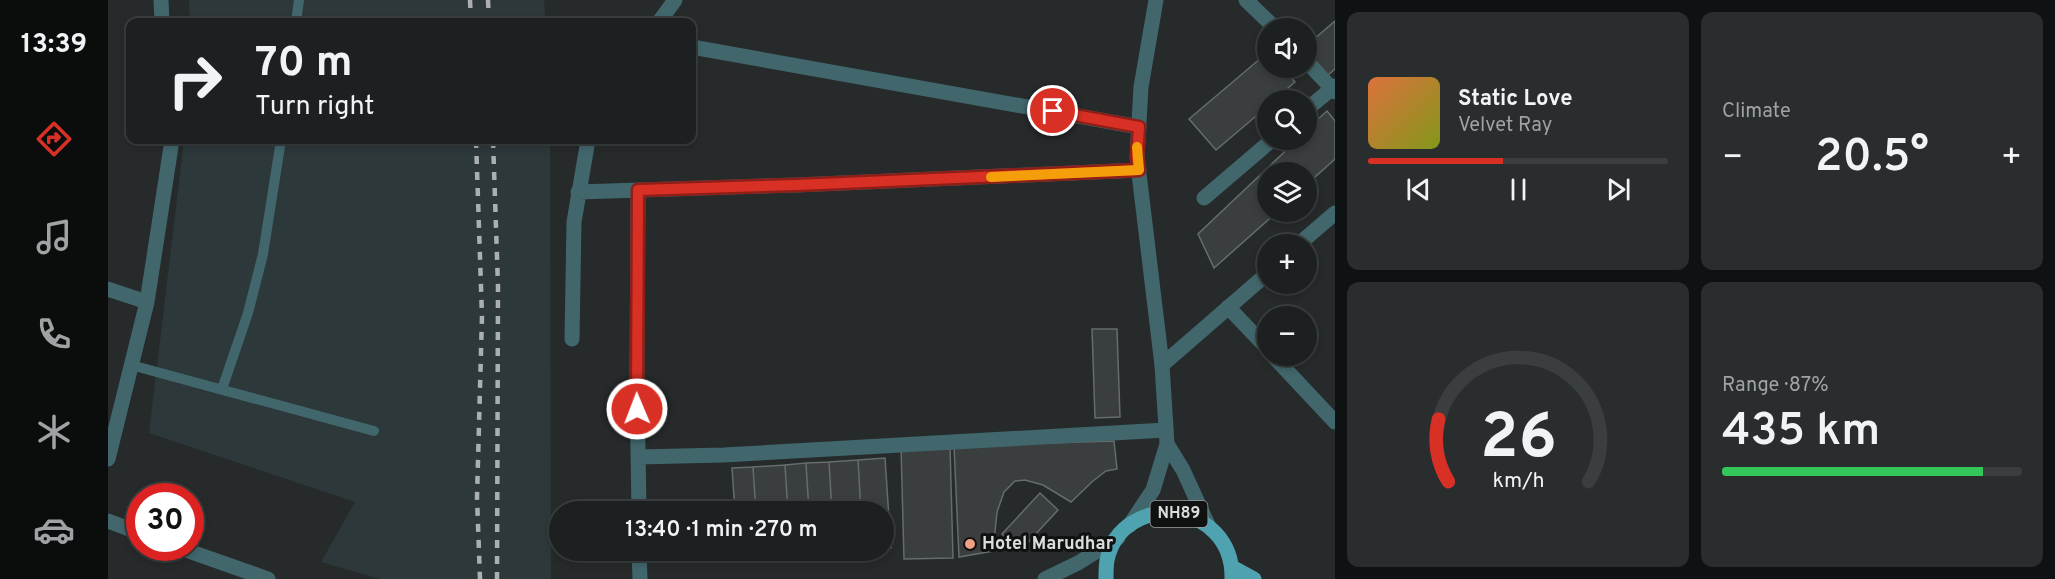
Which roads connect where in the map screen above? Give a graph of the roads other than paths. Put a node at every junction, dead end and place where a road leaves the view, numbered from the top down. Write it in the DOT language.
graph roads {
  1 [pos="161,0"];
  2 [pos="299,0"];
  3 [pos="675,0"];
  4 [pos="1156,0"];
  5 [pos="1246,0"];
  6 [pos="162,18"];
  7 [pos="297,18"];
  8 [pos="662,18"];
  9 [pos="1265,18"];
  10 [pos="696,48"];
  11 [pos="1317,71"];
  12 [pos="1334,89"];
  13 [pos="1317,102"];
  14 [pos="1139,127"];
  15 [pos="171,144"];
  16 [pos="280,144"];
  17 [pos="587,144"];
  18 [pos="1260,150"];
  19 [pos="1139,170"];
  20 [pos="638,190"];
  21 [pos="578,192"];
  22 [pos="1204,198"];
  23 [pos="1335,213"];
  24 [pos="1311,234"];
  25 [pos="1257,282"];
  26 [pos="108,289"];
  27 [pos="147,302"];
  28 [pos="1228,307"];
  29 [pos="1257,337"];
  30 [pos="572,339"];
  31 [pos="131,364"];
  32 [pos="1162,365"];
  33 [pos="1282,366"];
  34 [pos="222,389"];
  35 [pos="1335,422"];
  36 [pos="374,431"];
  37 [pos="1166,437"];
  38 [pos="638,457"];
  39 [pos="108,459"];
  40 [pos="639,501"];
  41 [pos="108,521"];
  42 [pos="1129,526"];
  43 [pos="1209,527"];
  44 [pos="126,528"];
  45 [pos="1118,538"];
  46 [pos="204,557"];
  47 [pos="639,561"];
  48 [pos="1232,573"];
  49 [pos="263,578"];
  50 [pos="640,579"];
  51 [pos="1045,579"];
  52 [pos="1106,579"];
  53 [pos="1254,579"];
  1 -- 6 [label="street"];
  2 -- 7 [label="lane"];
  3 -- 8 [label="street"];
  4 -- 14 [label="street"];
  5 -- 9 [label="street"];
  10 -- 14 [label="street"];
  11 -- 12 [label="street"];
  12 -- 13 [label="street"];
  14 -- 19 [label="street"];
  15 -- 27 [label="street"];
  16 -- 34 [label="lane"];
  17 -- 21 [label="street"];
  18 -- 22 [label="street"];
  19 -- 20 [label="street"];
  19 -- 32 [label="street"];
  20 -- 21 [label="street"];
  20 -- 38 [label="street"];
  21 -- 30 [label="street"];
  23 -- 24 [label="street"];
  25 -- 28 [label="street"];
  26 -- 27 [label="street"];
  27 -- 31 [label="street"];
  28 -- 29 [label="street"];
  28 -- 32 [label="street"];
  31 -- 34 [label="lane"];
  31 -- 39 [label="street"];
  32 -- 37 [label="street"];
  33 -- 35 [label="street"];
  34 -- 36 [label="lane"];
  37 -- 38 [label="street"];
  37 -- 42 [label="street"];
  37 -- 43 [label="street"];
  38 -- 40 [label="street"];
  41 -- 44 [label="street"];
  42 -- 43 [label="main road, NH89"];
  42 -- 45 [label="main road, NH89"];
  43 -- 48 [label="main road, NH89"];
  45 -- 51 [label="street"];
  45 -- 52 [label="main road, NH89"];
  46 -- 49 [label="street"];
  47 -- 50 [label="street"];
  48 -- 53 [label="main road, NH89"];
}
